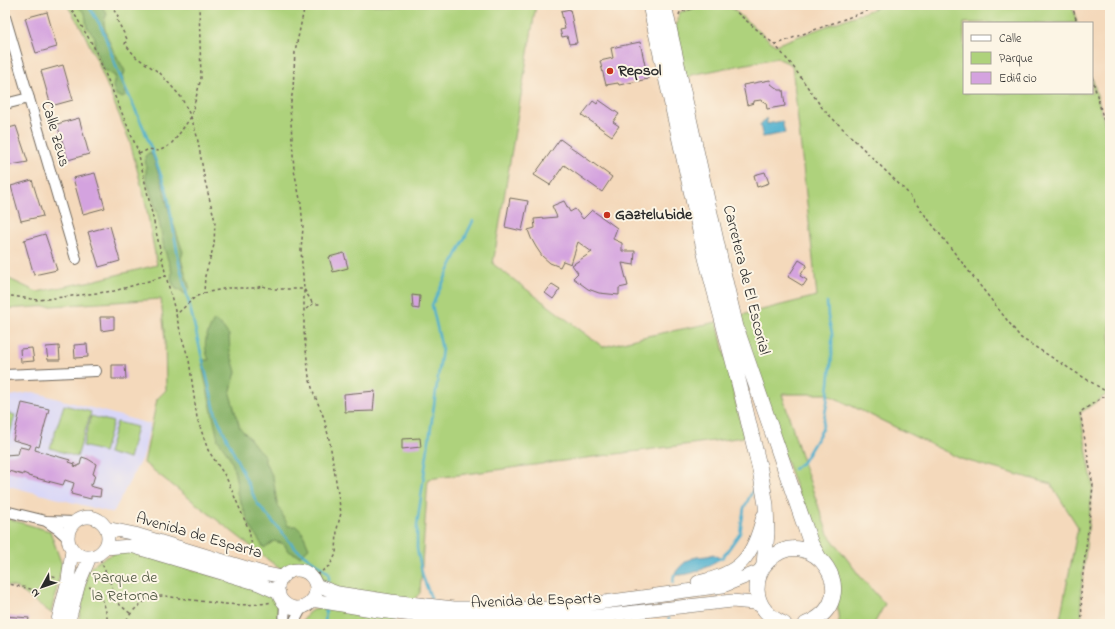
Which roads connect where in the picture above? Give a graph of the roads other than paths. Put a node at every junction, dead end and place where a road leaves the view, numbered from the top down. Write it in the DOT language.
graph roads {
  1 [pos="650,5"];
  2 [pos="664,5"];
  3 [pos="5,17"];
  4 [pos="29,98"];
  5 [pos="5,104"];
  6 [pos="76,259"];
  7 [pos="96,371"];
  8 [pos="5,375"];
  9 [pos="766,506"];
  10 [pos="5,511"];
  11 [pos="46,521"];
  12 [pos="75,522"];
  13 [pos="106,528"];
  14 [pos="70,544"];
  15 [pos="98,553"];
  16 [pos="818,556"];
  17 [pos="762,568"];
  18 [pos="282,577"];
  19 [pos="314,582"];
  20 [pos="282,598"];
  21 [pos="628,598"];
  22 [pos="830,603"];
  23 [pos="307,604"];
  24 [pos="762,606"];
  25 [pos="779,623"];
  26 [pos="57,624"];
  27 [pos="68,624"];
  28 [pos="284,624"];
  29 [pos="293,624"];
  30 [pos="806,624"];
  31 [pos="831,624"];
  1 -- 9 [label="highway, Carretera de El Escorial"];
  2 -- 16 [label="highway, Carretera de El Escorial"];
  3 -- 4 [label="street, Calle Zeus"];
  4 -- 5 [label="street"];
  4 -- 6 [label="street, Calle Zeus"];
  7 -- 8 [label="street"];
  9 -- 17 [label="highway, Carretera de El Escorial"];
  9 -- 21 [label="main road"];
  10 -- 11 [label="street"];
  11 -- 12 [label="street"];
  11 -- 14 [label="street"];
  12 -- 13 [label="main road"];
  12 -- 14 [label="main road"];
  13 -- 15 [label="main road"];
  13 -- 18 [label="main road, Avenida de Esparta"];
  14 -- 15 [label="main road"];
  14 -- 26 [label="main road"];
  15 -- 20 [label="main road, Avenida de Esparta"];
  15 -- 27 [label="main road"];
  16 -- 17 [label="highway"];
  16 -- 22 [label="highway, Carretera de El Escorial"];
  17 -- 21 [label="main road, Avenida de Esparta"];
  17 -- 24 [label="highway, Carretera de El Escorial"];
  18 -- 19 [label="main road"];
  18 -- 20 [label="main road"];
  19 -- 21 [label="main road, Avenida de Esparta"];
  19 -- 23 [label="main road"];
  20 -- 23 [label="main road"];
  20 -- 28 [label="street"];
  22 -- 30 [label="highway"];
  22 -- 31 [label="highway"];
  23 -- 24 [label="main road, Avenida de Esparta"];
  23 -- 29 [label="street"];
  24 -- 25 [label="highway"];
}
